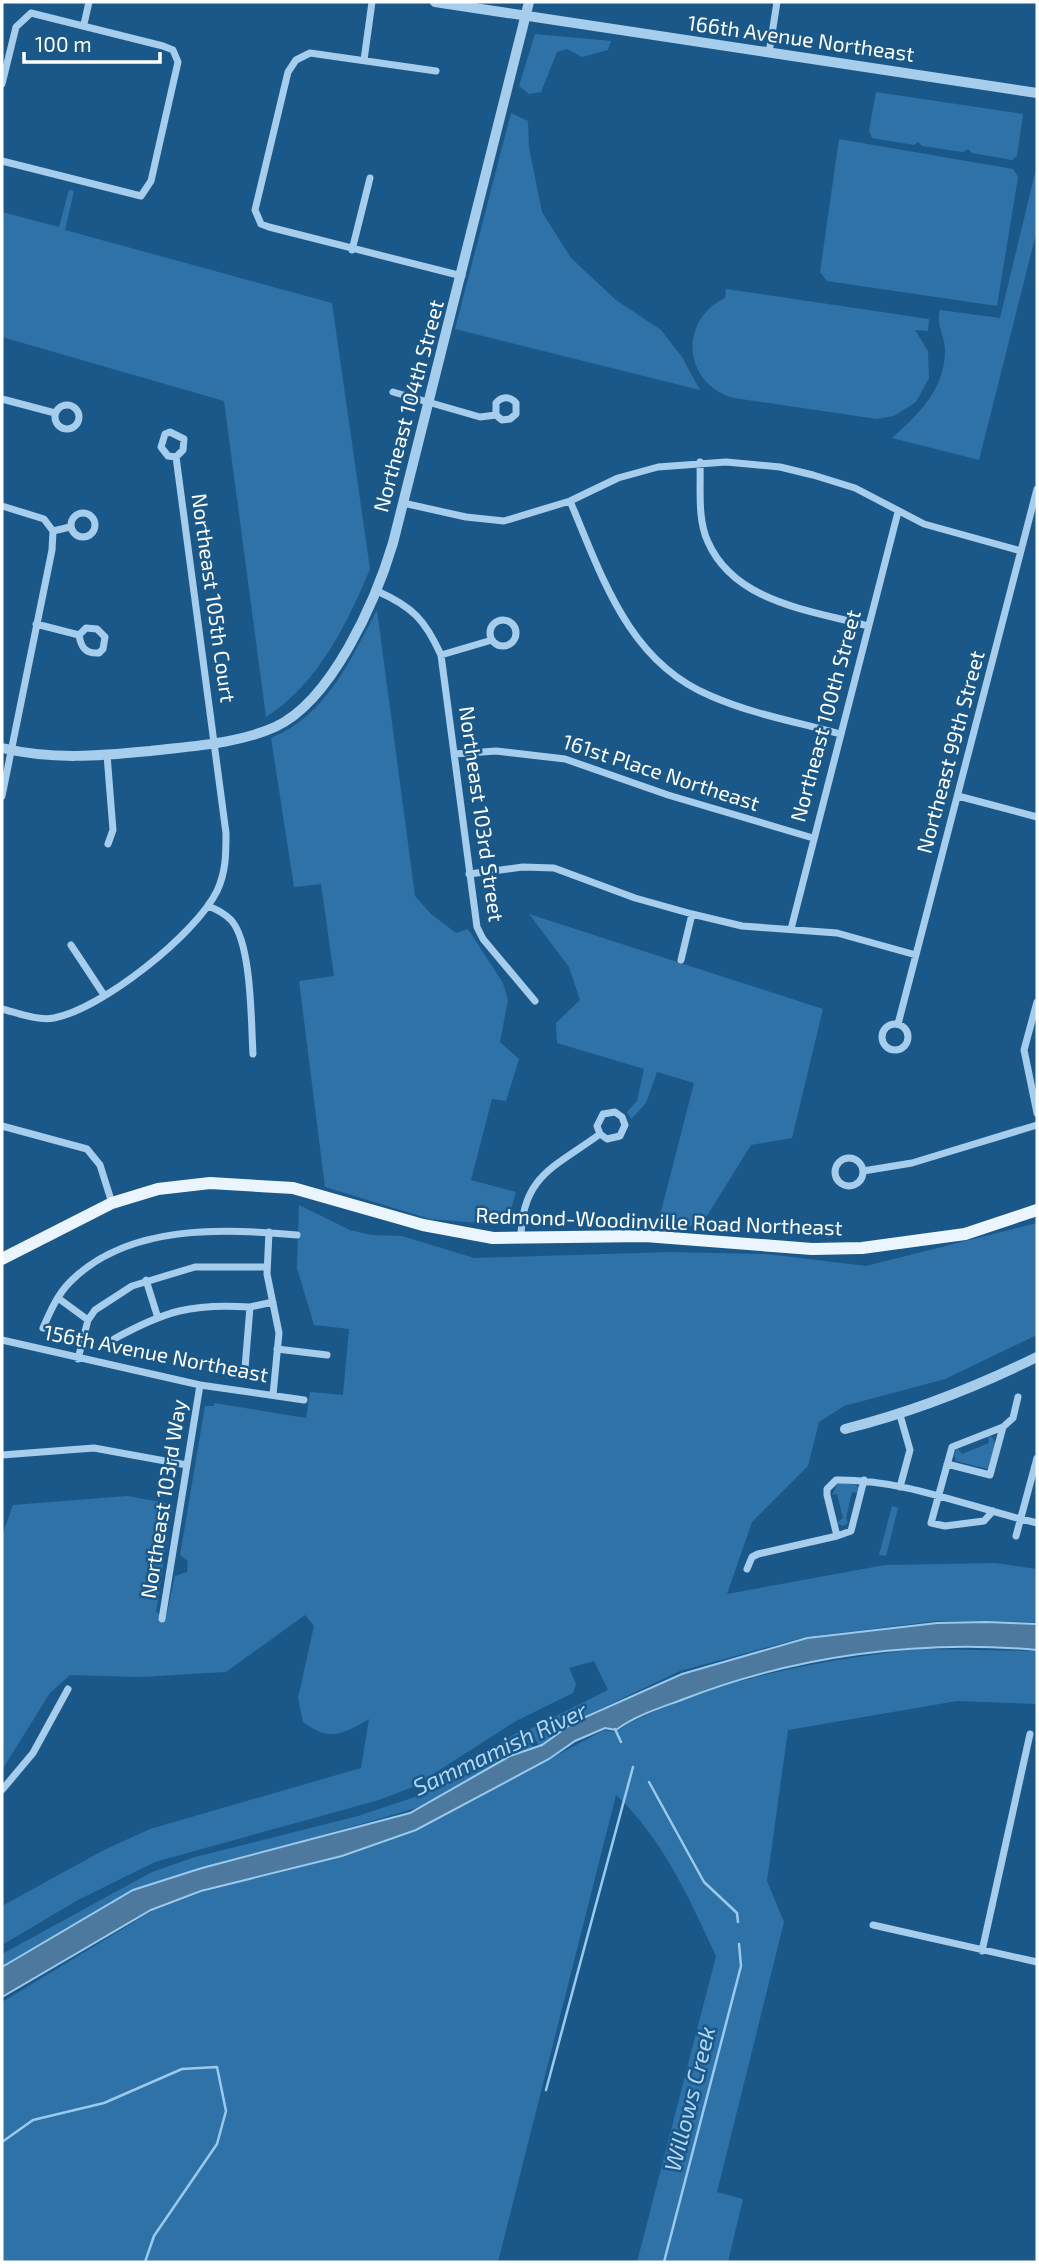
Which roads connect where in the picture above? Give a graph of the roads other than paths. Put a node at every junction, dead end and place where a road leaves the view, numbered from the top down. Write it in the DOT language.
graph roads {
  1 [pos="89,2"];
  2 [pos="372,2"];
  3 [pos="435,2"];
  4 [pos="529,2"];
  5 [pos="777,2"];
  6 [pos="526,16"];
  7 [pos="84,24"];
  8 [pos="769,53"];
  9 [pos="364,60"];
  10 [pos="436,71"];
  11 [pos="2,84"];
  12 [pos="1037,93"];
  13 [pos="2,161"];
  14 [pos="370,178"];
  15 [pos="352,250"];
  16 [pos="462,276"];
  17 [pos="393,392"];
  18 [pos="2,399"];
  19 [pos="429,402"];
  20 [pos="55,413"];
  21 [pos="496,415"];
  22 [pos="176,457"];
  23 [pos="700,462"];
  24 [pos="1037,489"];
  25 [pos="570,501"];
  26 [pos="403,503"];
  27 [pos="2,506"];
  28 [pos="898,512"];
  29 [pos="70,527"];
  30 [pos="53,531"];
  31 [pos="1021,551"];
  32 [pos="377,591"];
  33 [pos="36,624"];
  34 [pos="868,626"];
  35 [pos="79,635"];
  36 [pos="492,640"];
  37 [pos="441,655"];
  38 [pos="840,734"];
  39 [pos="215,743"];
  40 [pos="6,749"];
  41 [pos="455,754"];
  42 [pos="107,755"];
  43 [pos="2,796"];
  44 [pos="958,796"];
  45 [pos="1037,817"];
  46 [pos="813,838"];
  47 [pos="108,844"];
  48 [pos="469,874"];
  49 [pos="208,906"];
  50 [pos="692,914"];
  51 [pos="791,929"];
  52 [pos="71,946"];
  53 [pos="916,955"];
  54 [pos="681,960"];
  55 [pos="104,995"];
  56 [pos="535,1001"];
  57 [pos="1037,1002"];
  58 [pos="2,1009"];
  59 [pos="898,1024"];
  60 [pos="253,1054"];
  61 [pos="1037,1113"];
  62 [pos="1037,1125"];
  63 [pos="2,1126"];
  64 [pos="600,1134"];
  65 [pos="863,1171"];
  66 [pos="112,1203"];
  67 [pos="1037,1210"];
  68 [pos="269,1232"];
  69 [pos="297,1235"];
  70 [pos="521,1240"];
  71 [pos="2,1259"];
  72 [pos="267,1267"];
  73 [pos="146,1280"];
  74 [pos="58,1298"];
  75 [pos="273,1302"];
  76 [pos="250,1307"];
  77 [pos="157,1315"];
  78 [pos="88,1320"];
  79 [pos="43,1328"];
  80 [pos="114,1339"];
  81 [pos="2,1340"];
  82 [pos="277,1349"];
  83 [pos="327,1355"];
  84 [pos="1037,1357"];
  85 [pos="78,1359"];
  86 [pos="245,1368"];
  87 [pos="200,1385"];
  88 [pos="273,1395"];
  89 [pos="1018,1397"];
  90 [pos="304,1400"];
  91 [pos="900,1415"];
  92 [pos="1003,1427"];
  93 [pos="845,1429"];
  94 [pos="2,1455"];
  95 [pos="1037,1458"];
  96 [pos="947,1464"];
  97 [pos="187,1465"];
  98 [pos="864,1480"];
  99 [pos="901,1487"];
  100 [pos="938,1497"];
  101 [pos="993,1511"];
  102 [pos="1020,1519"];
  103 [pos="1037,1523"];
  104 [pos="1016,1535"];
  105 [pos="837,1536"];
  106 [pos="747,1569"];
  107 [pos="162,1619"];
  108 [pos="68,1689"];
  109 [pos="1030,1734"];
  110 [pos="2,1790"];
  111 [pos="873,1925"];
  112 [pos="982,1951"];
  113 [pos="1037,1962"];
  1 -- 7 [label="street"];
  2 -- 9 [label="street"];
  3 -- 6 [label="street, 166th Avenue Northeast"];
  4 -- 6 [label="street, Northeast 104th Street"];
  5 -- 8 [label="street"];
  6 -- 8 [label="street, 166th Avenue Northeast"];
  6 -- 16 [label="street, Northeast 104th Street"];
  7 -- 11 [label="street"];
  7 -- 13 [label="street"];
  8 -- 12 [label="street, 166th Avenue Northeast"];
  9 -- 10 [label="street"];
  9 -- 15 [label="street"];
  14 -- 15 [label="street"];
  15 -- 16 [label="street"];
  16 -- 19 [label="street, Northeast 104th Street"];
  17 -- 19 [label="street"];
  18 -- 20 [label="street"];
  19 -- 21 [label="street"];
  19 -- 26 [label="street, Northeast 104th Street"];
  22 -- 39 [label="street, Northeast 105th Court"];
  23 -- 25 [label="street"];
  23 -- 28 [label="street"];
  23 -- 34 [label="street"];
  24 -- 31 [label="street, Northeast 99th Street"];
  25 -- 26 [label="street"];
  25 -- 38 [label="street"];
  26 -- 32 [label="street, Northeast 104th Street"];
  27 -- 30 [label="street"];
  28 -- 31 [label="street"];
  28 -- 34 [label="street, Northeast 100th Street"];
  29 -- 30 [label="street"];
  30 -- 33 [label="street"];
  31 -- 44 [label="street, Northeast 99th Street"];
  32 -- 37 [label="street, Northeast 103rd Street"];
  32 -- 39 [label="street, Northeast 104th Street"];
  33 -- 35 [label="street"];
  33 -- 40 [label="street"];
  34 -- 38 [label="street, Northeast 100th Street"];
  36 -- 37 [label="street"];
  37 -- 41 [label="street, Northeast 103rd Street"];
  38 -- 46 [label="street, Northeast 100th Street"];
  39 -- 42 [label="street, Northeast 104th Street"];
  39 -- 49 [label="street, Northeast 105th Court"];
  40 -- 42 [label="street, Northeast 104th Street"];
  40 -- 43 [label="street"];
  41 -- 46 [label="street, 161st Place Northeast"];
  41 -- 48 [label="street, Northeast 103rd Street"];
  42 -- 47 [label="street"];
  44 -- 45 [label="street"];
  44 -- 53 [label="street, Northeast 99th Street"];
  46 -- 51 [label="street, Northeast 100th Street"];
  48 -- 50 [label="street"];
  48 -- 56 [label="street, Northeast 103rd Street"];
  49 -- 55 [label="street, Northeast 105th Court"];
  49 -- 60 [label="street"];
  50 -- 51 [label="street"];
  50 -- 54 [label="street"];
  51 -- 53 [label="street"];
  52 -- 55 [label="street"];
  53 -- 59 [label="street, Northeast 99th Street"];
  55 -- 58 [label="street, Northeast 105th Court"];
  57 -- 61 [label="street"];
  62 -- 65 [label="street"];
  63 -- 66 [label="street"];
  64 -- 70 [label="street"];
  66 -- 70 [label="main road, Redmond-Woodinville Road Northeast"];
  66 -- 71 [label="main road, Redmond-Woodinville Road Northeast"];
  67 -- 70 [label="main road, Redmond-Woodinville Road Northeast"];
  68 -- 69 [label="street"];
  68 -- 72 [label="street"];
  68 -- 74 [label="street"];
  72 -- 73 [label="street"];
  72 -- 75 [label="street"];
  73 -- 77 [label="street"];
  73 -- 78 [label="street"];
  74 -- 78 [label="street"];
  74 -- 79 [label="street"];
  75 -- 76 [label="street"];
  75 -- 82 [label="street"];
  76 -- 77 [label="street"];
  76 -- 86 [label="street"];
  77 -- 80 [label="street"];
  78 -- 85 [label="street"];
  81 -- 85 [label="street, 156th Avenue Northeast"];
  82 -- 83 [label="street"];
  82 -- 88 [label="street"];
  84 -- 91 [label="street"];
  85 -- 87 [label="street, 156th Avenue Northeast"];
  87 -- 88 [label="street, 156th Avenue Northeast"];
  87 -- 97 [label="street, Northeast 103rd Way"];
  88 -- 90 [label="street, 156th Avenue Northeast"];
  89 -- 92 [label="street"];
  91 -- 93 [label="street"];
  91 -- 99 [label="street"];
  92 -- 96 [label="street"];
  92 -- 96 [label="street"];
  94 -- 97 [label="street"];
  95 -- 102 [label="street"];
  96 -- 100 [label="street"];
  97 -- 107 [label="street, Northeast 103rd Way"];
  98 -- 99 [label="street"];
  98 -- 105 [label="street"];
  98 -- 105 [label="street"];
  99 -- 100 [label="street"];
  100 -- 101 [label="street"];
  100 -- 101 [label="street"];
  101 -- 102 [label="street"];
  102 -- 103 [label="street"];
  102 -- 104 [label="street"];
  105 -- 106 [label="street"];
  108 -- 110 [label="street"];
  109 -- 112 [label="street"];
  111 -- 112 [label="street"];
  112 -- 113 [label="street"];
}
